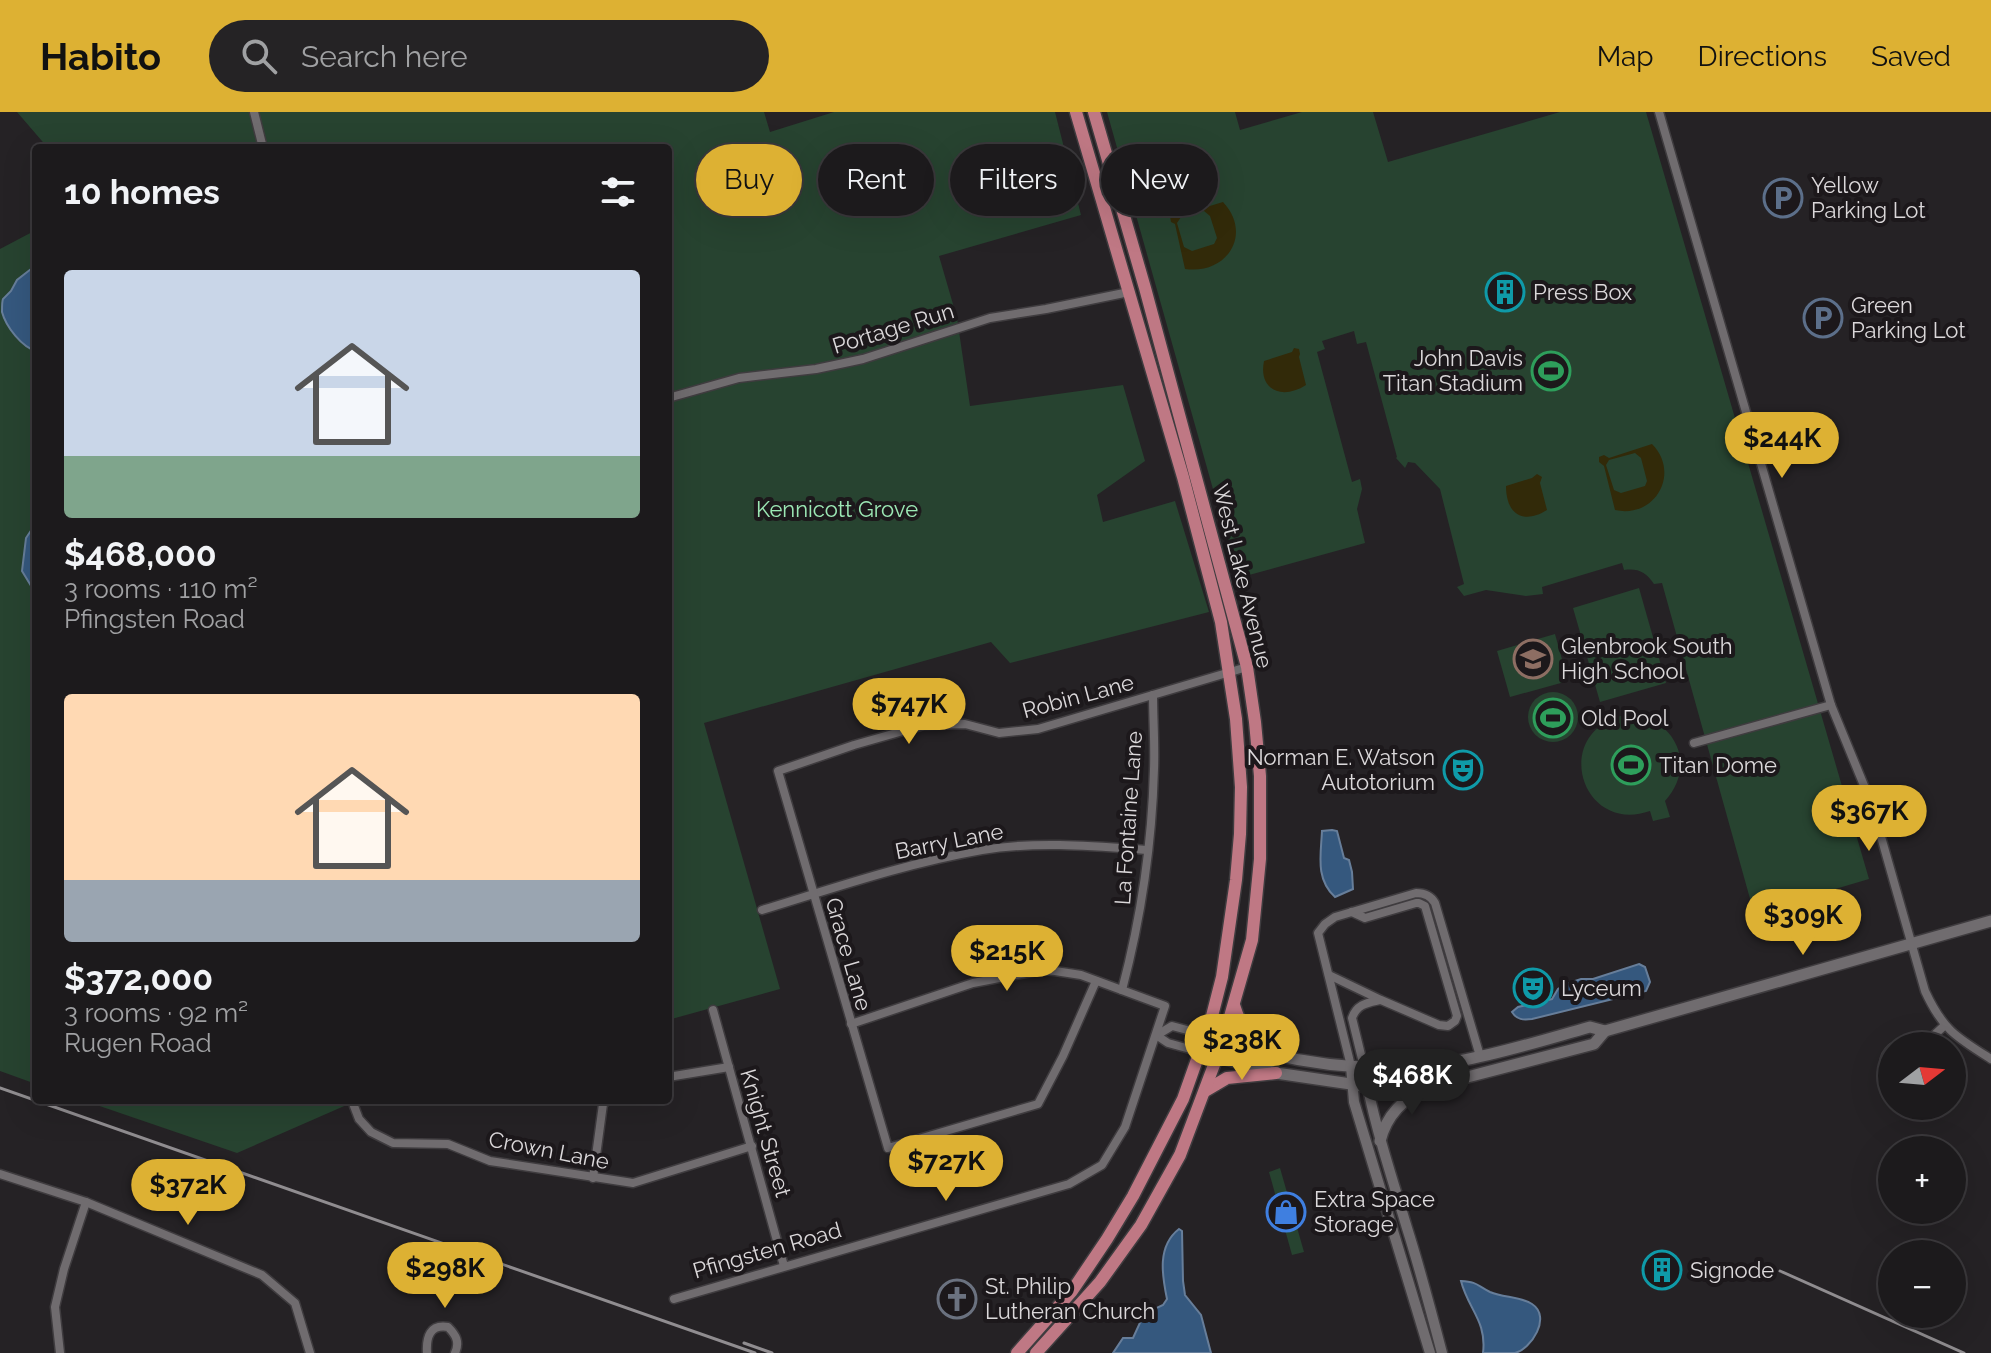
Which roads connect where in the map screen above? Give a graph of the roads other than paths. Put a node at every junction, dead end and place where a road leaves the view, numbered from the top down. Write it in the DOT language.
graph roads {
  1 [pos="254,112"];
  2 [pos="1076,112"];
  3 [pos="1094,112"];
  4 [pos="1659,112"];
  5 [pos="262,144"];
  6 [pos="1129,292"];
  7 [pos="672,397"];
  8 [pos="1247,667"];
  9 [pos="1230,672"];
  10 [pos="1153,695"];
  11 [pos="1831,705"];
  12 [pos="1694,743"];
  13 [pos="778,771"];
  14 [pos="1148,850"];
  15 [pos="813,895"];
  16 [pos="762,910"];
  17 [pos="1352,912"];
  18 [pos="1991,921"];
  19 [pos="1910,944"];
  20 [pos="1329,975"];
  21 [pos="1096,981"];
  22 [pos="1122,990"];
  23 [pos="1381,1000"];
  24 [pos="1234,1005"];
  25 [pos="713,1010"];
  26 [pos="851,1024"];
  27 [pos="1944,1026"];
  28 [pos="1605,1031"];
  29 [pos="1937,1032"];
  30 [pos="1156,1035"];
  31 [pos="1206,1035"];
  32 [pos="1223,1041"];
  33 [pos="1201,1052"];
  34 [pos="1276,1056"];
  35 [pos="1480,1056"];
  36 [pos="1217,1058"];
  37 [pos="1991,1059"];
  38 [pos="1358,1066"];
  39 [pos="729,1067"];
  40 [pos="1276,1073"];
  41 [pos="672,1076"];
  42 [pos="1430,1084"];
  43 [pos="1353,1085"];
  44 [pos="1367,1087"];
  45 [pos="1205,1091"];
  46 [pos="603,1104"];
  47 [pos="354,1106"];
  48 [pos="1380,1141"];
  49 [pos="752,1146"];
  50 [pos="0,1174"];
  51 [pos="593,1178"];
  52 [pos="86,1202"];
  53 [pos="784,1266"];
  54 [pos="674,1299"];
  55 [pos="60,1353"];
  56 [pos="310,1353"];
  57 [pos="427,1353"];
  58 [pos="455,1353"];
  59 [pos="1017,1353"];
  60 [pos="1036,1353"];
  61 [pos="1430,1353"];
  62 [pos="1442,1353"];
  1 -- 5 [label="street"];
  2 -- 6 [label="main road, West Lake Avenue"];
  3 -- 8 [label="main road, West Lake Avenue"];
  4 -- 11 [label="street"];
  6 -- 7 [label="street, Portage Run"];
  6 -- 9 [label="main road, West Lake Avenue"];
  8 -- 9 [label="street, Robin Lane"];
  8 -- 24 [label="main road, West Lake Avenue"];
  9 -- 10 [label="street, Robin Lane"];
  9 -- 31 [label="main road, West Lake Avenue"];
  10 -- 13 [label="street, Robin Lane"];
  10 -- 14 [label="street, La Fontaine Lane"];
  11 -- 12 [label="street"];
  11 -- 19 [label="street"];
  13 -- 15 [label="street, Grace Lane"];
  14 -- 15 [label="street, Barry Lane"];
  14 -- 22 [label="street, La Fontaine Lane"];
  15 -- 16 [label="street, Barry Lane"];
  15 -- 26 [label="street, Grace Lane"];
  17 -- 20 [label="street"];
  17 -- 23 [label="street"];
  17 -- 35 [label="street"];
  18 -- 19 [label="main road"];
  19 -- 27 [label="street"];
  19 -- 28 [label="main road"];
  20 -- 23 [label="street"];
  20 -- 38 [label="street"];
  21 -- 22 [label="street"];
  21 -- 26 [label="street"];
  21 -- 26 [label="street, Grace Lane"];
  22 -- 30 [label="street, Pfingsten Road"];
  23 -- 38 [label="street"];
  24 -- 32 [label="main road, West Lake Avenue"];
  24 -- 34 [label="main road"];
  25 -- 39 [label="street, Knight Street"];
  27 -- 29 [label="street"];
  27 -- 37 [label="street"];
  28 -- 35 [label="main road"];
  28 -- 42 [label="main road"];
  30 -- 31 [label="street"];
  30 -- 33 [label="street"];
  30 -- 53 [label="street, Pfingsten Road"];
  31 -- 32 [label="main road"];
  31 -- 33 [label="main road, West Lake Avenue"];
  32 -- 34 [label="main road"];
  32 -- 36 [label="main road, West Lake Avenue"];
  33 -- 36 [label="main road"];
  33 -- 59 [label="main road, West Lake Avenue"];
  34 -- 38 [label="main road"];
  35 -- 38 [label="main road"];
  36 -- 40 [label="main road"];
  36 -- 45 [label="main road, West Lake Avenue"];
  38 -- 43 [label="street"];
  38 -- 44 [label="street"];
  39 -- 41 [label="street"];
  39 -- 49 [label="street, Knight Street"];
  40 -- 43 [label="main road"];
  40 -- 45 [label="main road"];
  42 -- 44 [label="main road"];
  42 -- 48 [label="main road"];
  43 -- 44 [label="main road"];
  43 -- 61 [label="street"];
  44 -- 48 [label="street"];
  45 -- 60 [label="main road, West Lake Avenue"];
  46 -- 51 [label="street"];
  47 -- 51 [label="street, Crown Lane"];
  48 -- 62 [label="street"];
  49 -- 51 [label="street, Crown Lane"];
  49 -- 53 [label="street, Knight Street"];
  50 -- 52 [label="street"];
  52 -- 55 [label="street"];
  52 -- 56 [label="street"];
  53 -- 54 [label="street, Pfingsten Road"];
  57 -- 58 [label="street"];
}
